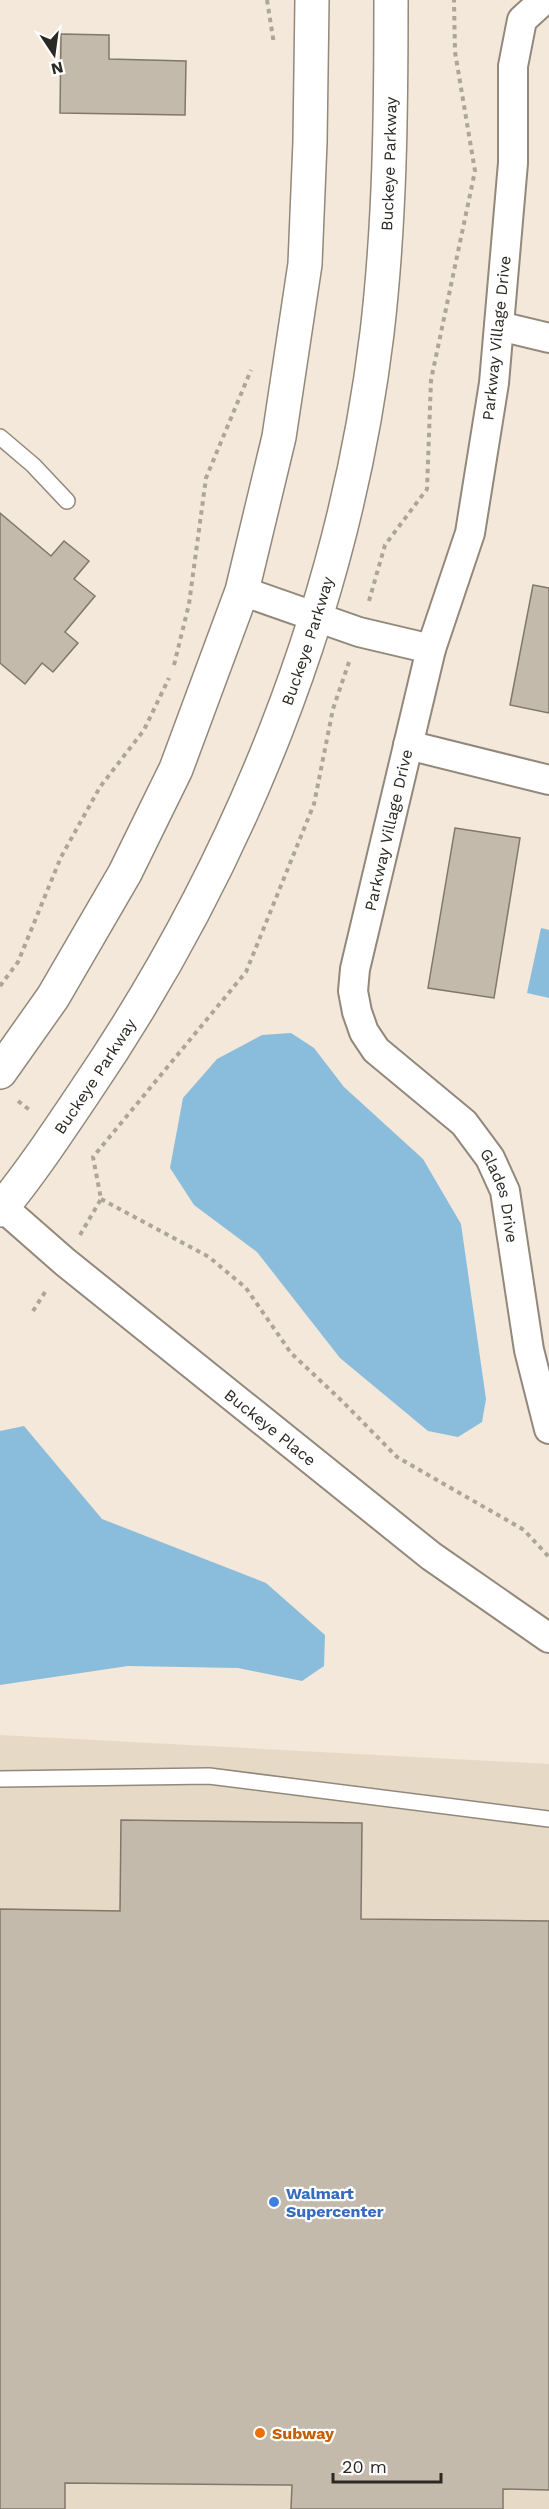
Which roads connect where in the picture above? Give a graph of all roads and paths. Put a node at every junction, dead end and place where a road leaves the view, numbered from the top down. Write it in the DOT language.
graph roads {
  1 [pos="267,0"];
  2 [pos="312,0"];
  3 [pos="391,0"];
  4 [pos="544,0"];
  5 [pos="274,46"];
  6 [pos="499,326"];
  7 [pos="549,338"];
  8 [pos="252,369"];
  9 [pos="0,437"];
  10 [pos="67,501"];
  11 [pos="242,591"];
  12 [pos="316,616"];
  13 [pos="431,649"];
  14 [pos="408,745"];
  15 [pos="549,780"];
  16 [pos="0,986"];
  17 [pos="357,1012"];
  18 [pos="0,1072"];
  19 [pos="101,1199"];
  20 [pos="1,1208"];
  21 [pos="549,1429"];
  22 [pos="549,1557"];
  23 [pos="549,1638"];
  24 [pos="0,1779"];
  25 [pos="549,1819"];
  1 -- 5 [label="path"];
  2 -- 11 [label="street"];
  3 -- 12 [label="street, Buckeye Parkway"];
  4 -- 6 [label="street, Parkway Village Drive"];
  6 -- 7 [label="street"];
  6 -- 13 [label="street, Parkway Village Drive"];
  8 -- 16 [label="path"];
  9 -- 10 [label="lane"];
  11 -- 12 [label="street"];
  11 -- 18 [label="street"];
  12 -- 13 [label="street"];
  12 -- 20 [label="street, Buckeye Parkway"];
  13 -- 14 [label="street, Parkway Village Drive"];
  14 -- 15 [label="street"];
  14 -- 17 [label="street, Parkway Village Drive"];
  17 -- 21 [label="street, Glades Drive"];
  19 -- 22 [label="path"];
  20 -- 23 [label="street, Buckeye Place"];
  24 -- 25 [label="lane"];
}
